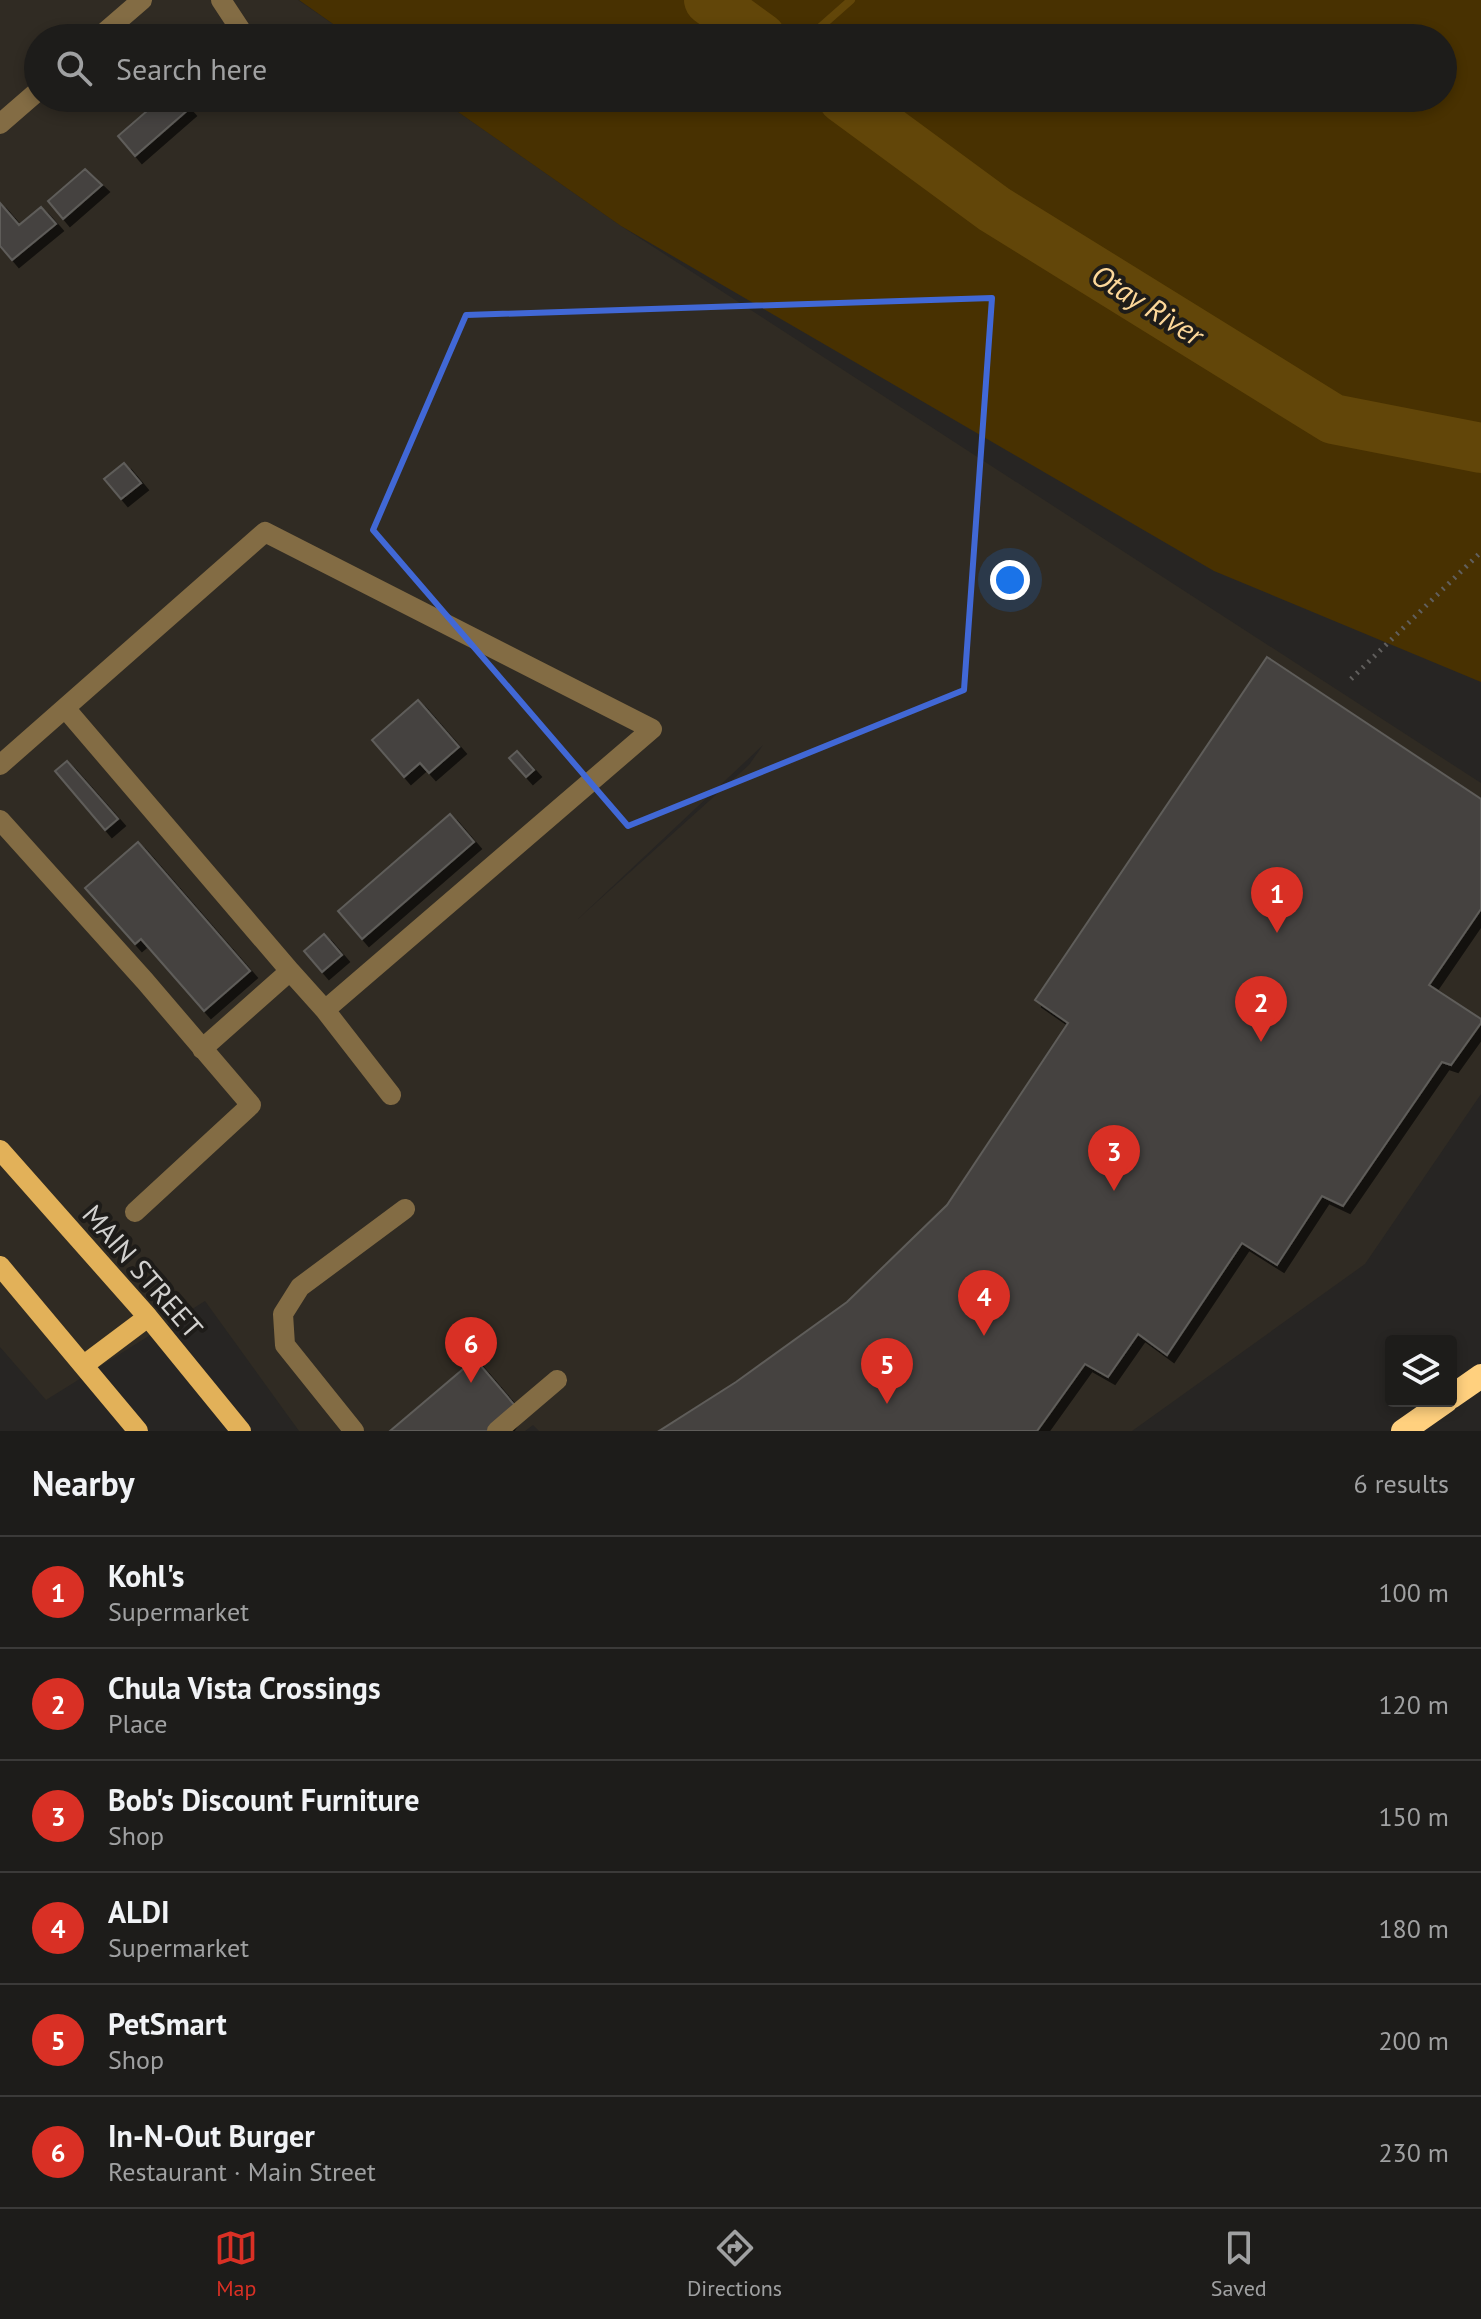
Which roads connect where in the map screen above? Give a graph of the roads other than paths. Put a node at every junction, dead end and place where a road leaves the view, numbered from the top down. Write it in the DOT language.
graph roads {
  1 [pos="142,0"];
  2 [pos="221,0"];
  3 [pos="114,24"];
  4 [pos="237,24"];
  5 [pos="24,103"];
  6 [pos="0,124"];
  7 [pos="65,708"];
  8 [pos="0,765"];
  9 [pos="0,820"];
  10 [pos="290,971"];
  11 [pos="325,1010"];
  12 [pos="202,1049"];
  13 [pos="391,1095"];
  14 [pos="0,1150"];
  15 [pos="405,1209"];
  16 [pos="135,1212"];
  17 [pos="0,1266"];
  18 [pos="148,1317"];
  19 [pos="84,1365"];
  20 [pos="1481,1376"];
  21 [pos="557,1380"];
  22 [pos="1457,1393"];
  23 [pos="1437,1407"];
  24 [pos="138,1431"];
  25 [pos="241,1431"];
  26 [pos="354,1431"];
  27 [pos="497,1431"];
  28 [pos="1403,1431"];
  1 -- 3 [label="lane"];
  2 -- 4 [label="lane"];
  5 -- 6 [label="lane"];
  7 -- 8 [label="lane"];
  7 -- 10 [label="lane"];
  7 -- 11 [label="lane"];
  9 -- 12 [label="lane"];
  10 -- 11 [label="lane"];
  10 -- 12 [label="lane"];
  11 -- 13 [label="lane"];
  12 -- 16 [label="lane"];
  14 -- 18 [label="main road, MAIN STREET"];
  15 -- 26 [label="lane"];
  17 -- 19 [label="main road"];
  18 -- 19 [label="main road"];
  18 -- 25 [label="main road, MAIN STREET"];
  19 -- 24 [label="main road"];
  20 -- 22 [label="highway"];
  21 -- 27 [label="lane"];
  23 -- 28 [label="highway"];
}
